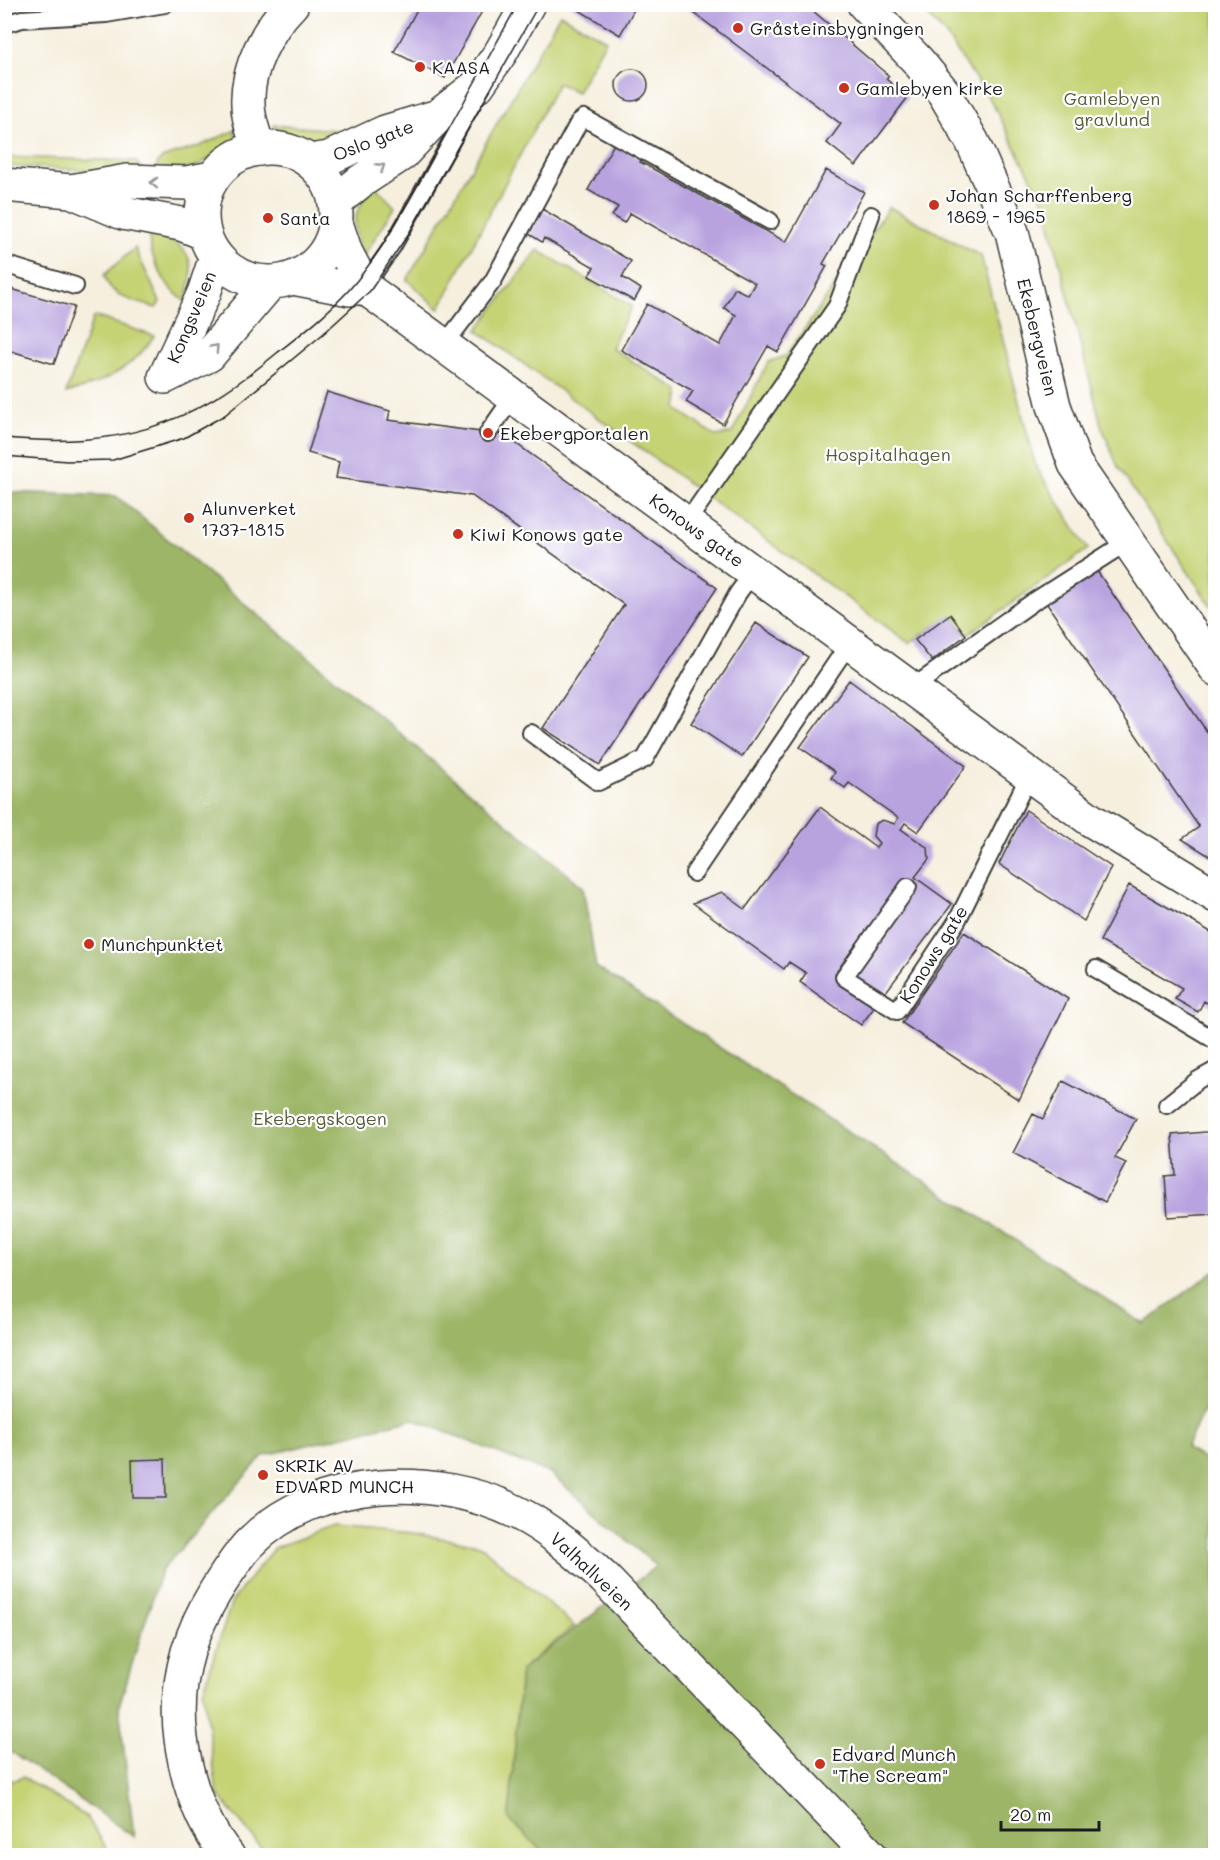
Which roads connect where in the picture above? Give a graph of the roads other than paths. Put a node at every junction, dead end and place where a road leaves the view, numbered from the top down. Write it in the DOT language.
graph roads {
  1 [pos="165,4"];
  2 [pos="528,4"];
  3 [pos="864,4"];
  4 [pos="284,6"];
  5 [pos="4,24"];
  6 [pos="487,75"];
  7 [pos="437,117"];
  8 [pos="259,149"];
  9 [pos="309,161"];
  10 [pos="212,178"];
  11 [pos="4,185"];
  12 [pos="71,191"];
  13 [pos="335,213"];
  14 [pos="871,215"];
  15 [pos="770,222"];
  16 [pos="210,245"];
  17 [pos="4,264"];
  18 [pos="282,281"];
  19 [pos="75,286"];
  20 [pos="364,287"];
  21 [pos="444,345"];
  22 [pos="513,397"];
  23 [pos="488,433"];
  24 [pos="687,522"];
  25 [pos="1127,542"];
  26 [pos="754,571"];
  27 [pos="850,642"];
  28 [pos="1215,669"];
  29 [pos="912,688"];
  30 [pos="531,733"];
  31 [pos="1030,774"];
  32 [pos="694,873"];
  33 [pos="908,887"];
  34 [pos="1215,896"];
  35 [pos="1096,969"];
  36 [pos="1215,1041"];
  37 [pos="1215,1070"];
  38 [pos="1167,1105"];
  39 [pos="228,1856"];
  40 [pos="872,1856"];
  1 -- 5 [label="lane"];
  2 -- 6 [label="street, Oslo gate"];
  3 -- 25 [label="street, Ekebergveien"];
  4 -- 8 [label="street"];
  6 -- 7 [label="street, Oslo gate"];
  6 -- 20 [label="lane"];
  7 -- 9 [label="street, Oslo gate"];
  13 -- 7 [label="street, Oslo gate, one-way"];
  8 -- 9 [label="street"];
  8 -- 10 [label="street"];
  9 -- 13 [label="street"];
  10 -- 12 [label="street, one-way"];
  10 -- 16 [label="street"];
  11 -- 12 [label="street"];
  12 -- 16 [label="street"];
  13 -- 18 [label="street"];
  13 -- 20 [label="street, Konows gate"];
  14 -- 24 [label="lane"];
  15 -- 21 [label="lane"];
  16 -- 18 [label="street"];
  16 -- 18 [label="street, Kongsveien, one-way"];
  17 -- 19 [label="lane"];
  18 -- 20 [label="street"];
  20 -- 21 [label="street, Konows gate"];
  21 -- 22 [label="street, Konows gate"];
  22 -- 23 [label="lane"];
  22 -- 24 [label="street, Konows gate"];
  24 -- 26 [label="street, Konows gate"];
  25 -- 28 [label="street, Ekebergveien"];
  25 -- 29 [label="lane"];
  26 -- 27 [label="street, Konows gate"];
  26 -- 30 [label="lane"];
  27 -- 29 [label="street, Konows gate"];
  27 -- 32 [label="lane"];
  29 -- 31 [label="street, Konows gate"];
  31 -- 33 [label="lane, Konows gate"];
  31 -- 34 [label="street, Konows gate"];
  35 -- 36 [label="lane"];
  37 -- 38 [label="lane"];
  39 -- 40 [label="street, Valhallveien"];
}
